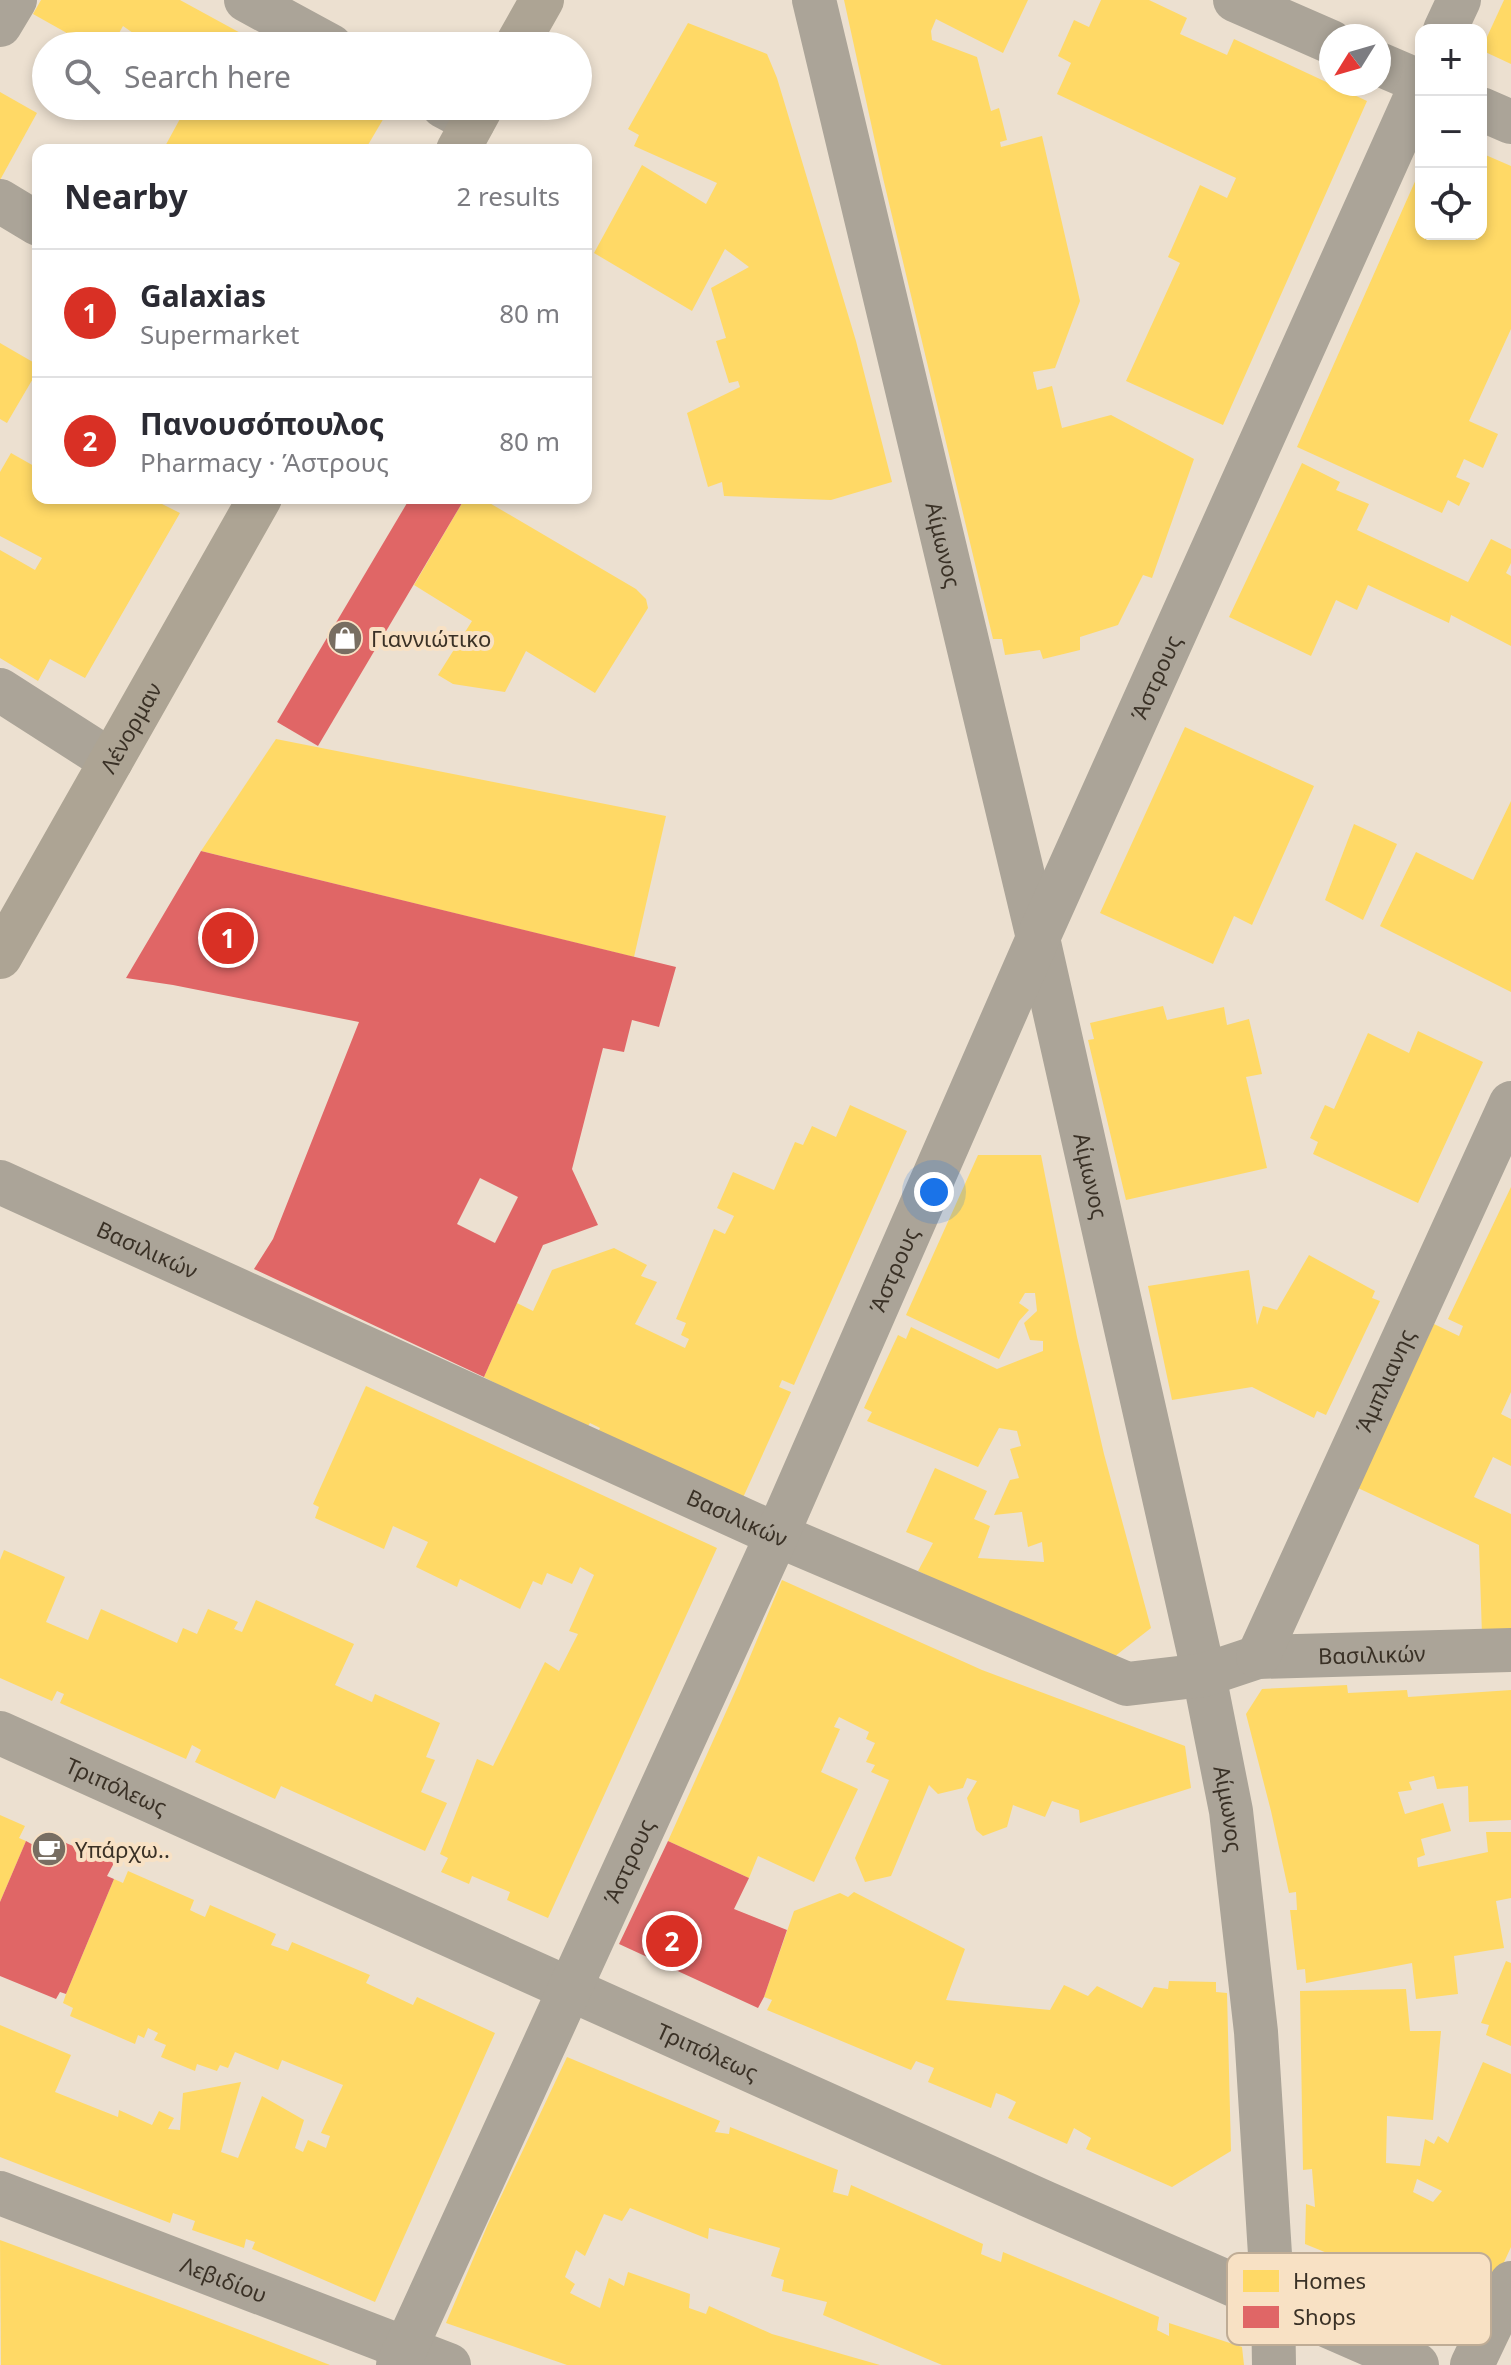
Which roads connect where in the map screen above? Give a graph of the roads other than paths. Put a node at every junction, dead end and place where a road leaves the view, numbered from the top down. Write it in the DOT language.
graph roads {
  1 [pos="15,0"];
  2 [pos="246,0"];
  3 [pos="542,0"];
  4 [pos="814,0"];
  5 [pos="1235,0"];
  6 [pos="1459,0"];
  7 [pos="1448,24"];
  8 [pos="0,25"];
  9 [pos="305,32"];
  10 [pos="524,32"];
  11 [pos="1319,37"];
  12 [pos="1391,69"];
  13 [pos="1415,80"];
  14 [pos="1415,96"];
  15 [pos="1487,112"];
  16 [pos="1511,122"];
  17 [pos="0,201"];
  18 [pos="32,220"];
  19 [pos="257,504"];
  20 [pos="0,690"];
  21 [pos="111,761"];
  22 [pos="1038,938"];
  23 [pos="0,957"];
  24 [pos="1511,1103"];
  25 [pos="0,1182"];
  26 [pos="777,1535"];
  27 [pos="1511,1650"];
  28 [pos="1258,1657"];
  29 [pos="1204,1675"];
  30 [pos="0,1733"];
  31 [pos="570,1989"];
  32 [pos="0,2193"];
  33 [pos="1270,2253"];
  34 [pos="1227,2282"];
  35 [pos="1511,2283"];
  36 [pos="1491,2325"];
  37 [pos="1274,2345"];
  38 [pos="1371,2345"];
  39 [pos="1482,2345"];
  40 [pos="402,2357"];
  41 [pos="449,2365"];
  42 [pos="1274,2365"];
  43 [pos="1417,2365"];
  44 [pos="1472,2365"];
  1 -- 8 [label="street"];
  2 -- 9 [label="street"];
  3 -- 10 [label="main road"];
  4 -- 22 [label="street, Αίμωνος"];
  5 -- 11 [label="street"];
  6 -- 7 [label="street"];
  12 -- 13 [label="street"];
  14 -- 22 [label="street, Άστρους"];
  15 -- 16 [label="street"];
  17 -- 18 [label="street"];
  19 -- 21 [label="main road, Λένορμαν"];
  20 -- 21 [label="street"];
  21 -- 23 [label="main road, Λένορμαν"];
  22 -- 26 [label="street, Άστρους"];
  22 -- 29 [label="street, Αίμωνος"];
  24 -- 28 [label="street, Άμπλιανης"];
  25 -- 26 [label="street, Βασιλικών"];
  26 -- 29 [label="street, Βασιλικών"];
  26 -- 31 [label="street, Άστρους"];
  27 -- 28 [label="street, Βασιλικών"];
  28 -- 29 [label="street, Βασιλικών"];
  29 -- 33 [label="street, Αίμωνος"];
  30 -- 31 [label="street, Τριπόλεως"];
  31 -- 34 [label="street, Τριπόλεως"];
  31 -- 40 [label="street, Άστρους"];
  32 -- 40 [label="street, Λεβιδίου"];
  35 -- 36 [label="street"];
  37 -- 42 [label="street, Αίμωνος"];
  38 -- 43 [label="street, Τριπόλεως"];
  39 -- 44 [label="street"];
  40 -- 41 [label="street, Λεβιδίου"];
}
